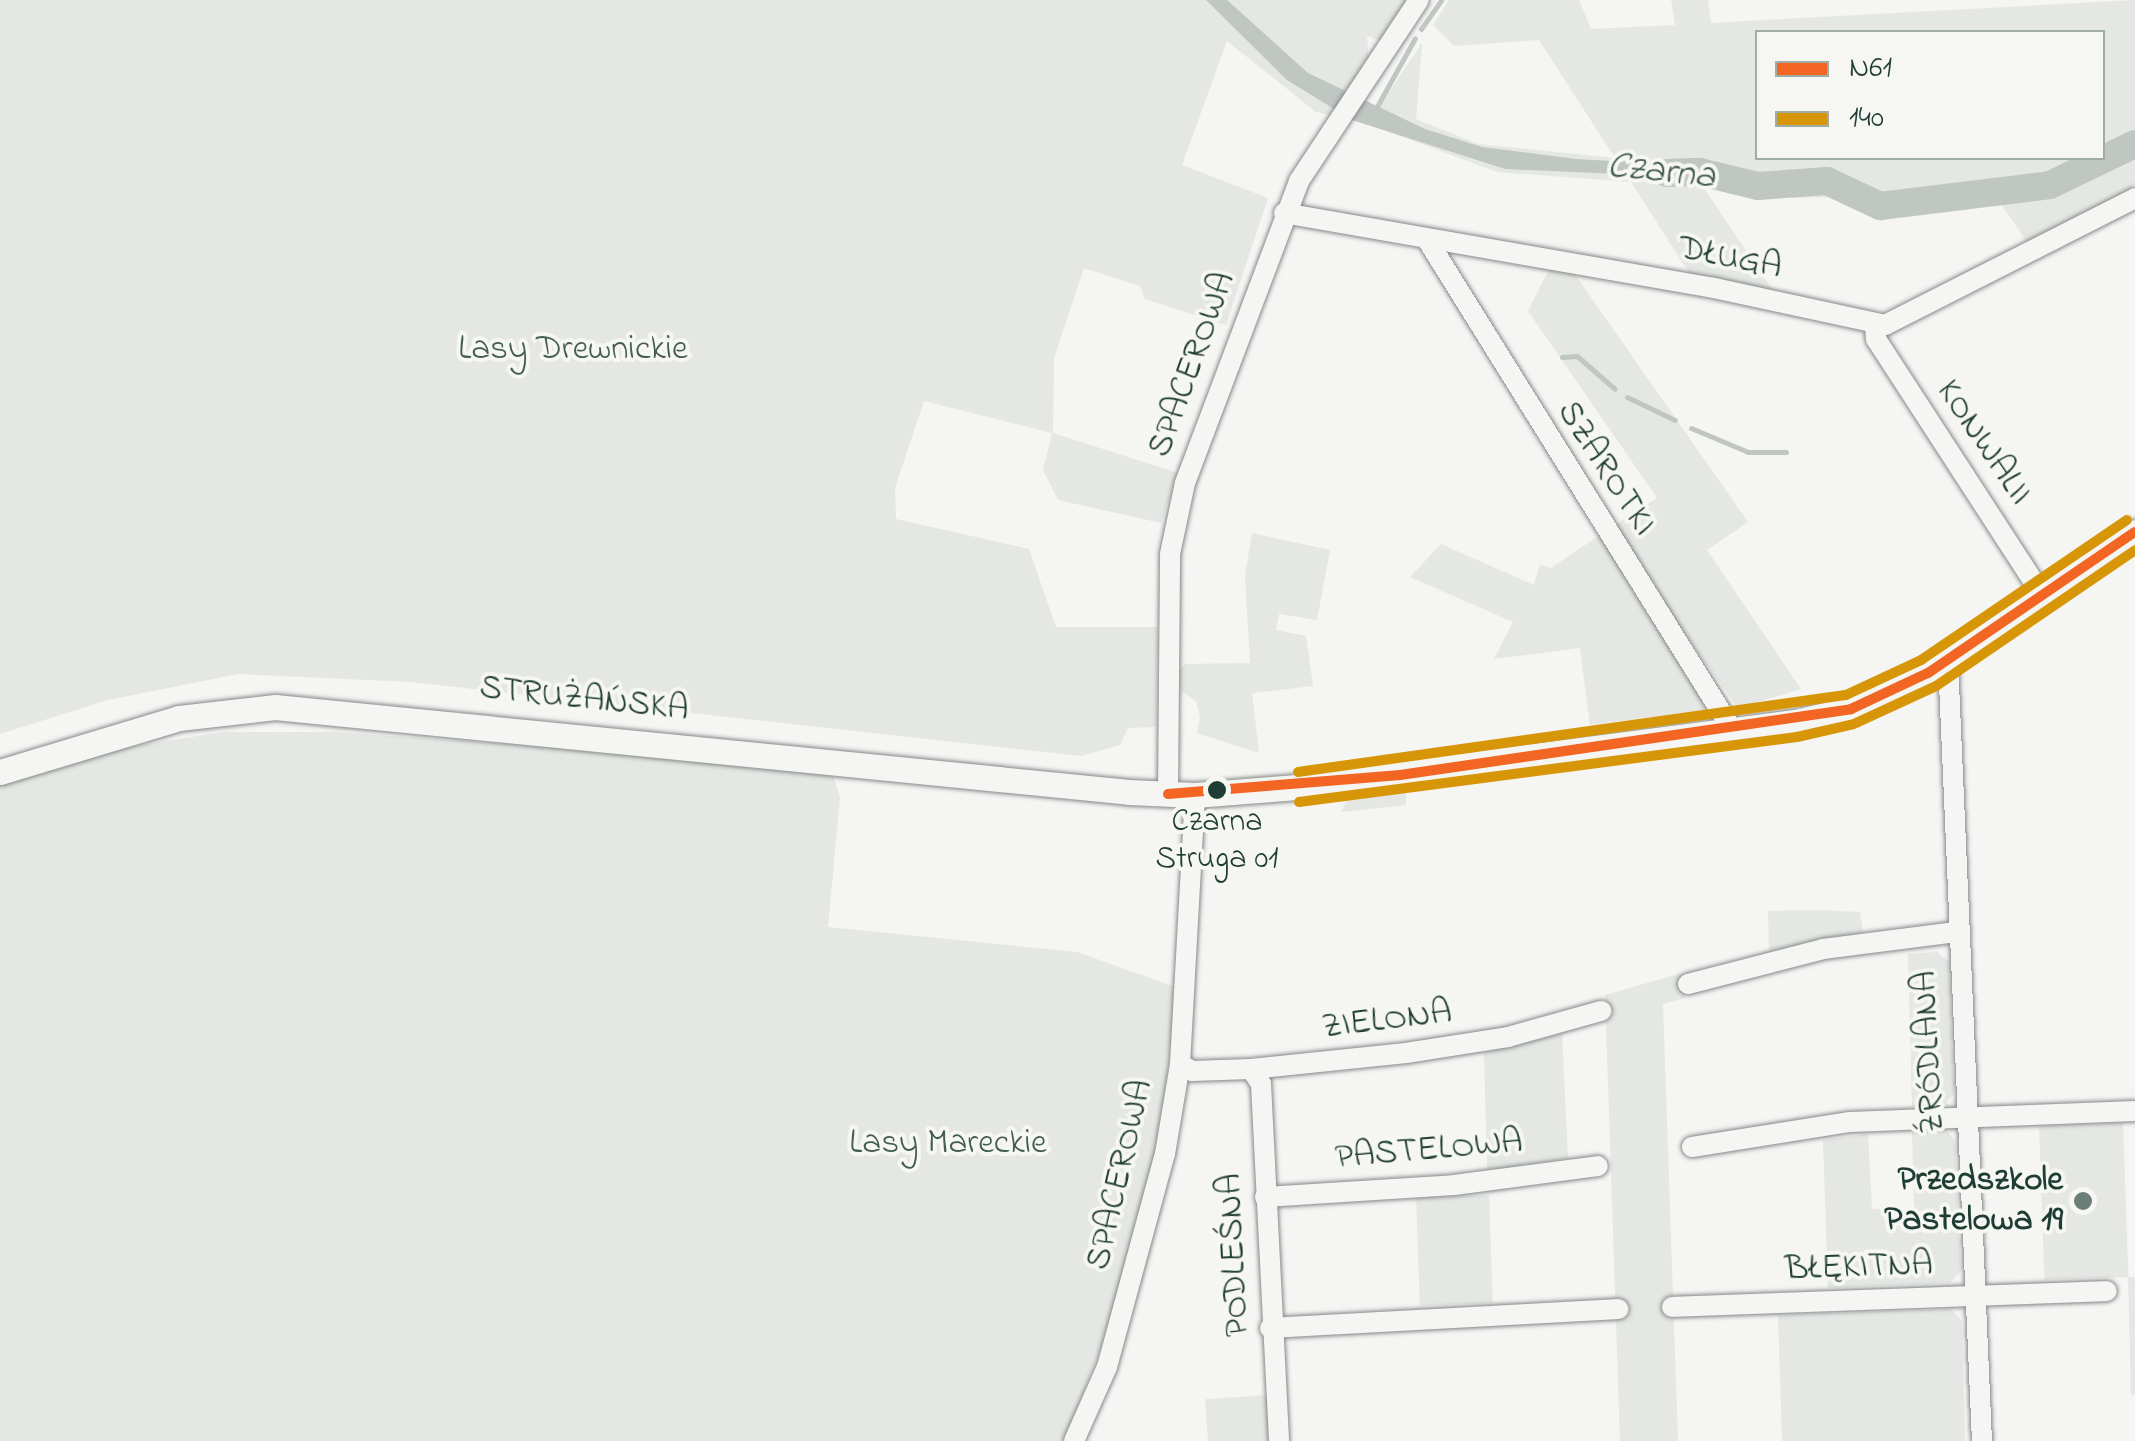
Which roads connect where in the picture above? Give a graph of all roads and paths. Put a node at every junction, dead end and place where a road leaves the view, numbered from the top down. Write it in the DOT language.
graph roads {
  1 [pos="1420,0"];
  2 [pos="2135,198"];
  3 [pos="1284,214"];
  4 [pos="1428,241"];
  5 [pos="1874,325"];
  6 [pos="2135,532"];
  7 [pos="2042,595"];
  8 [pos="1948,660"];
  9 [pos="1732,731"];
  10 [pos="0,772"];
  11 [pos="1168,794"];
  12 [pos="1195,795"];
  13 [pos="1956,932"];
  14 [pos="1688,984"];
  15 [pos="1601,1011"];
  16 [pos="1180,1064"];
  17 [pos="1252,1069"];
  18 [pos="2135,1111"];
  19 [pos="1965,1117"];
  20 [pos="1692,1147"];
  21 [pos="1598,1166"];
  22 [pos="1265,1197"];
  23 [pos="2108,1290"];
  24 [pos="1977,1296"];
  25 [pos="1672,1306"];
  26 [pos="1618,1309"];
  27 [pos="1270,1328"];
  28 [pos="1074,1441"];
  29 [pos="1279,1441"];
  30 [pos="1982,1441"];
  1 -- 3 [label="street, SPACEROWA"];
  2 -- 5 [label="street"];
  3 -- 4 [label="street, DŁUGA"];
  3 -- 11 [label="street, SPACEROWA"];
  4 -- 5 [label="street, DŁUGA"];
  4 -- 9 [label="street, SZAROTKI"];
  5 -- 7 [label="street, KONWALII"];
  6 -- 7 [label="main road, STRUŻAŃSKA"];
  7 -- 8 [label="main road, STRUŻAŃSKA"];
  8 -- 9 [label="main road, STRUŻAŃSKA"];
  8 -- 13 [label="street, ŹRÓDLANA"];
  9 -- 12 [label="main road, STRUŻAŃSKA"];
  10 -- 11 [label="main road, STRUŻAŃSKA"];
  11 -- 12 [label="main road, STRUŻAŃSKA"];
  12 -- 16 [label="street, SPACEROWA"];
  13 -- 14 [label="street"];
  13 -- 19 [label="street, ŹRÓDLANA"];
  15 -- 17 [label="street, ZIELONA"];
  16 -- 17 [label="street, ZIELONA"];
  16 -- 28 [label="street, SPACEROWA"];
  17 -- 22 [label="street, PODLEŚNA"];
  18 -- 19 [label="street"];
  19 -- 20 [label="street"];
  19 -- 24 [label="street, ŹRÓDLANA"];
  21 -- 22 [label="street, PASTELOWA"];
  22 -- 27 [label="street, PODLEŚNA"];
  23 -- 24 [label="street, BŁĘKITNA"];
  24 -- 25 [label="street, BŁĘKITNA"];
  24 -- 30 [label="street, ŹRÓDLANA"];
  26 -- 27 [label="street"];
  27 -- 29 [label="street, PODLEŚNA"];
}
